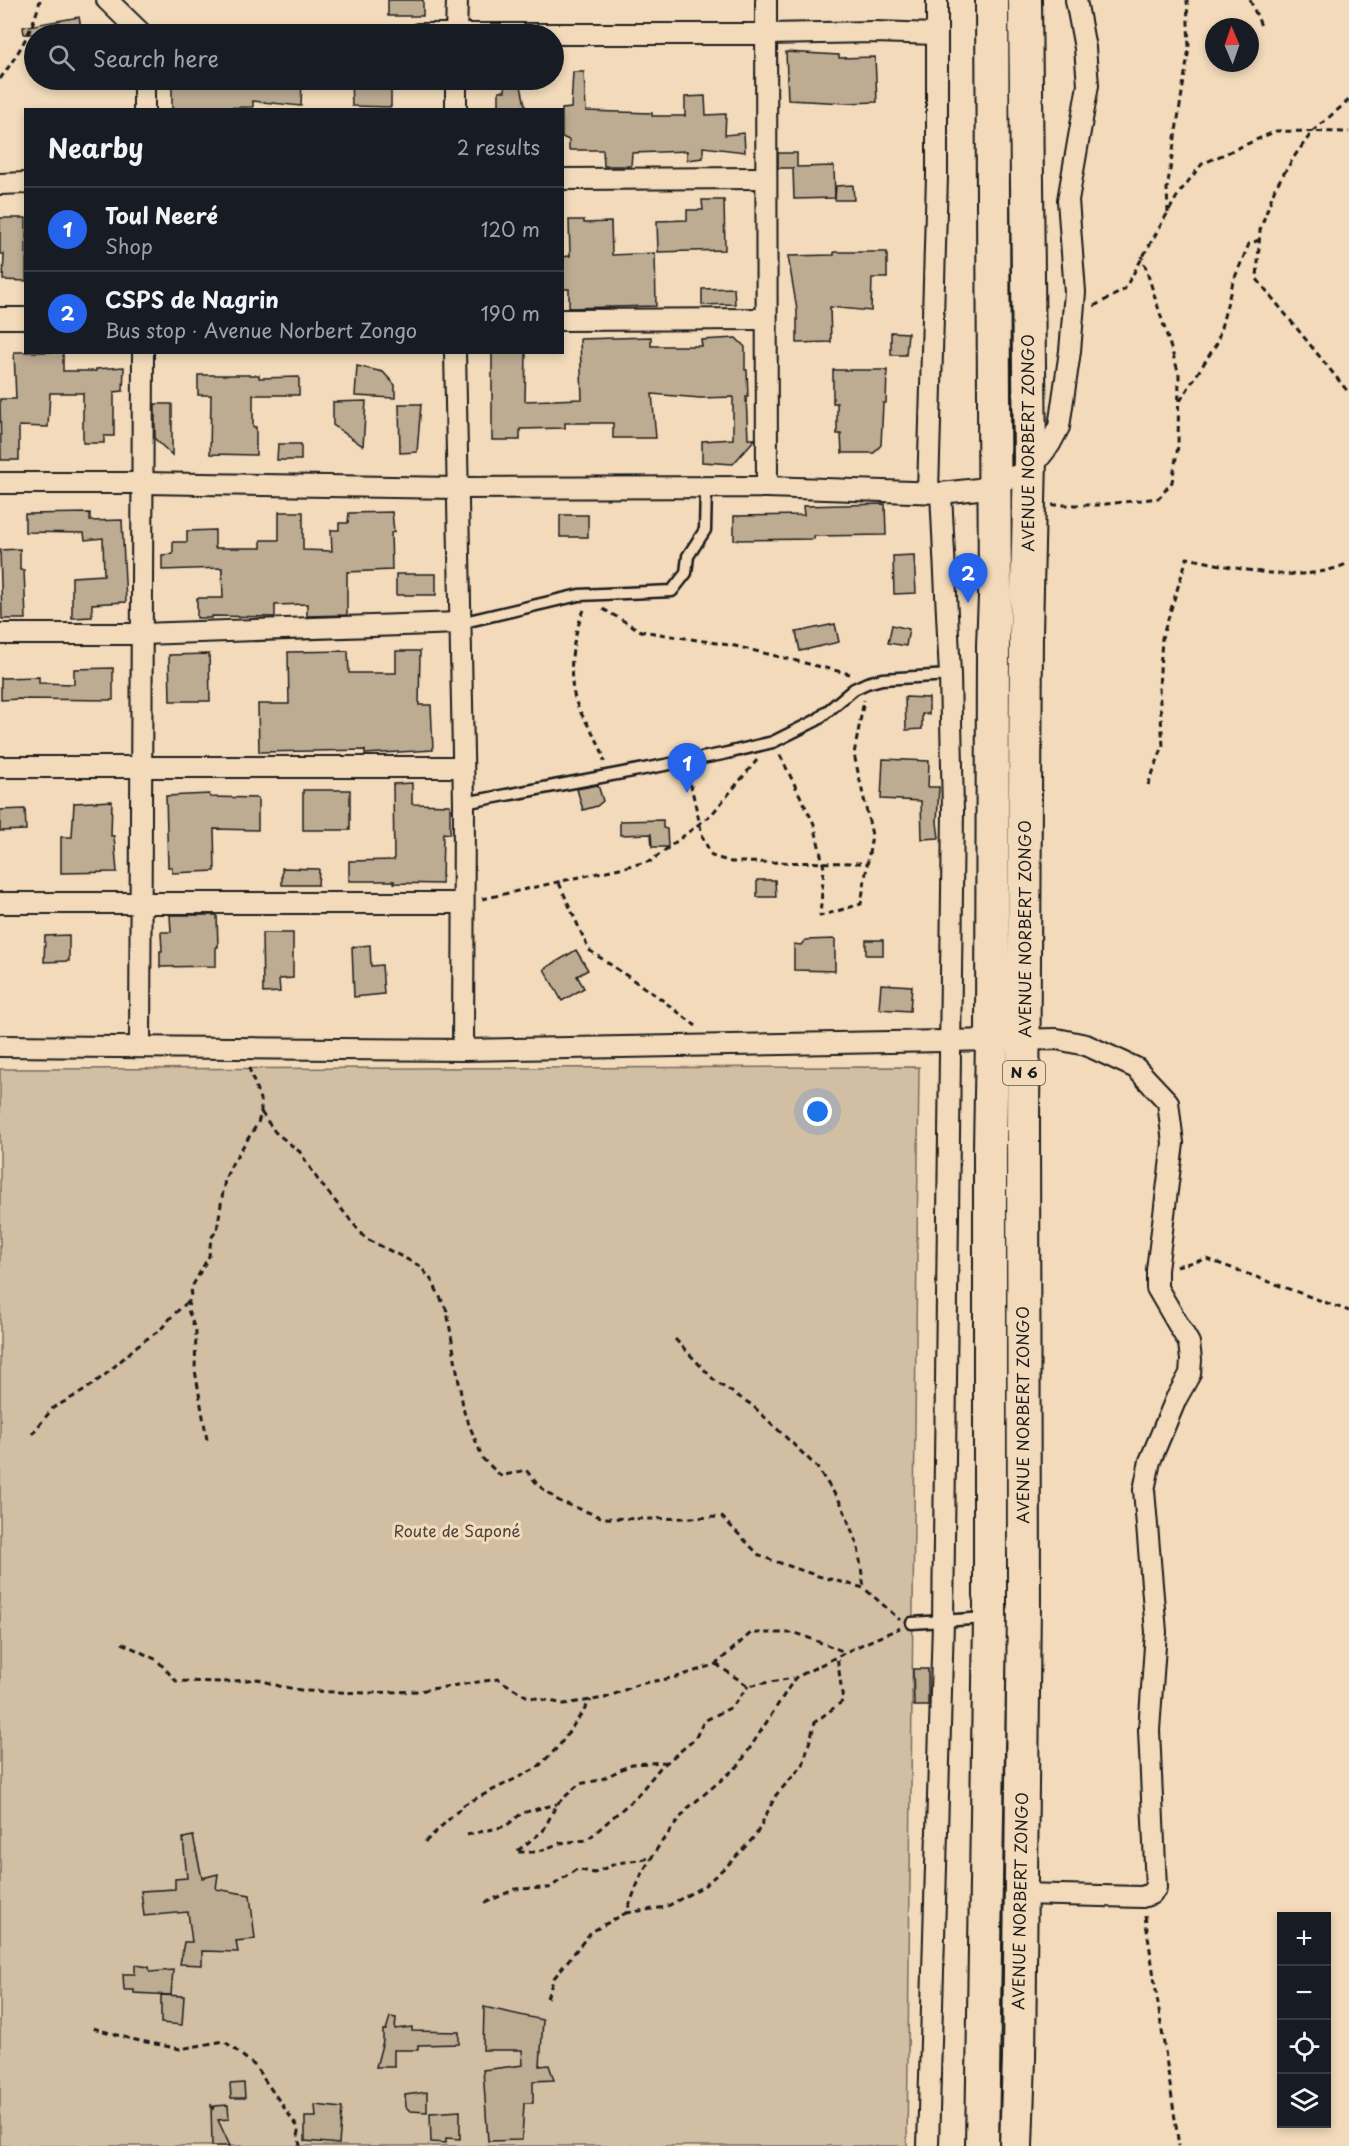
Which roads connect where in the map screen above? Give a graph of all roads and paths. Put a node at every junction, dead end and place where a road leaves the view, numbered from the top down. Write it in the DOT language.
graph roads {
  1 [pos="40,0"];
  2 [pos="107,0"];
  3 [pos="457,0"];
  4 [pos="766,0"];
  5 [pos="938,0"];
  6 [pos="992,0"];
  7 [pos="1025,0"];
  8 [pos="1076,0"];
  9 [pos="1187,0"];
  10 [pos="1250,0"];
  11 [pos="32,24"];
  12 [pos="132,24"];
  13 [pos="456,24"];
  14 [pos="1262,28"];
  15 [pos="564,34"];
  16 [pos="766,34"];
  17 [pos="938,34"];
  18 [pos="24,40"];
  19 [pos="0,79"];
  20 [pos="144,90"];
  21 [pos="456,90"];
  22 [pos="1349,100"];
  23 [pos="144,108"];
  24 [pos="456,108"];
  25 [pos="1313,131"];
  26 [pos="1349,132"];
  27 [pos="766,178"];
  28 [pos="564,179"];
  29 [pos="24,183"];
  30 [pos="0,184"];
  31 [pos="1168,213"];
  32 [pos="1259,240"];
  33 [pos="1142,256"];
  34 [pos="1073,317"];
  35 [pos="0,318"];
  36 [pos="24,318"];
  37 [pos="765,319"];
  38 [pos="564,320"];
  39 [pos="143,354"];
  40 [pos="455,354"];
  41 [pos="1349,393"];
  42 [pos="1179,402"];
  43 [pos="1029,471"];
  44 [pos="0,483"];
  45 [pos="142,483"];
  46 [pos="994,484"];
  47 [pos="767,486"];
  48 [pos="457,488"];
  49 [pos="706,488"];
  50 [pos="935,493"];
  51 [pos="1047,505"];
  52 [pos="1349,563"];
  53 [pos="584,598"];
  54 [pos="460,623"];
  55 [pos="0,634"];
  56 [pos="142,634"];
  57 [pos="950,675"];
  58 [pos="867,683"];
  59 [pos="773,742"];
  60 [pos="671,764"];
  61 [pos="0,767"];
  62 [pos="462,767"];
  63 [pos="142,769"];
  64 [pos="605,776"];
  65 [pos="1148,785"];
  66 [pos="464,803"];
  67 [pos="701,823"];
  68 [pos="822,862"];
  69 [pos="867,863"];
  70 [pos="559,883"];
  71 [pos="0,903"];
  72 [pos="463,903"];
  73 [pos="141,904"];
  74 [pos="1025,1038"];
  75 [pos="950,1040"];
  76 [pos="992,1040"];
  77 [pos="720,1045"];
  78 [pos="0,1046"];
  79 [pos="140,1047"];
  80 [pos="248,1048"];
  81 [pos="463,1050"];
  82 [pos="261,1113"];
  83 [pos="1157,1270"];
  84 [pos="189,1301"];
  85 [pos="1349,1311"];
  86 [pos="675,1339"];
  87 [pos="32,1434"];
  88 [pos="207,1440"];
  89 [pos="864,1588"];
  90 [pos="990,1618"];
  91 [pos="943,1622"];
  92 [pos="912,1623"];
  93 [pos="122,1643"];
  94 [pos="845,1652"];
  95 [pos="837,1656"];
  96 [pos="716,1664"];
  97 [pos="795,1678"];
  98 [pos="747,1686"];
  99 [pos="591,1700"];
  100 [pos="667,1762"];
  101 [pos="557,1804"];
  102 [pos="467,1835"];
  103 [pos="425,1842"];
  104 [pos="652,1858"];
  105 [pos="1020,1894"];
  106 [pos="1142,1897"];
  107 [pos="486,1903"];
  108 [pos="626,1913"];
  109 [pos="547,1998"];
  110 [pos="93,2028"];
  111 [pos="300,2146"];
  112 [pos="928,2146"];
  113 [pos="982,2146"];
  114 [pos="1016,2146"];
  115 [pos="1179,2146"];
  1 -- 11 [label="path"];
  2 -- 12 [label="street"];
  3 -- 13 [label="street"];
  4 -- 16 [label="street"];
  5 -- 17 [label="street"];
  6 -- 46 [label="main road, AVENUE NORBERT ZONGO / N 6"];
  7 -- 43 [label="main road, AVENUE NORBERT ZONGO / N 6"];
  8 -- 34 [label="street"];
  9 -- 31 [label="path"];
  10 -- 14 [label="path"];
  15 -- 16 [label="street"];
  16 -- 17 [label="street"];
  16 -- 27 [label="street"];
  17 -- 50 [label="street"];
  18 -- 19 [label="path"];
  20 -- 23 [label="street"];
  21 -- 24 [label="street"];
  22 -- 25 [label="path"];
  25 -- 26 [label="path"];
  25 -- 31 [label="path"];
  25 -- 32 [label="path"];
  27 -- 28 [label="street"];
  27 -- 37 [label="street"];
  29 -- 30 [label="street"];
  31 -- 33 [label="path"];
  32 -- 41 [label="path"];
  32 -- 42 [label="path"];
  33 -- 34 [label="path"];
  33 -- 42 [label="path"];
  34 -- 43 [label="street"];
  35 -- 36 [label="street"];
  37 -- 38 [label="street"];
  37 -- 47 [label="street"];
  39 -- 45 [label="street"];
  40 -- 48 [label="street"];
  42 -- 51 [label="path"];
  43 -- 46 [label="street"];
  43 -- 74 [label="main road, AVENUE NORBERT ZONGO / N 6"];
  44 -- 45 [label="street"];
  45 -- 48 [label="street"];
  45 -- 56 [label="street"];
  46 -- 50 [label="street"];
  46 -- 76 [label="main road, AVENUE NORBERT ZONGO / N 6"];
  47 -- 49 [label="street"];
  47 -- 50 [label="street"];
  48 -- 49 [label="street"];
  48 -- 54 [label="street"];
  49 -- 53 [label="lane"];
  50 -- 57 [label="street"];
  52 -- 65 [label="path"];
  53 -- 54 [label="lane"];
  53 -- 58 [label="path"];
  53 -- 64 [label="path"];
  54 -- 56 [label="street"];
  54 -- 62 [label="street"];
  55 -- 56 [label="street"];
  56 -- 63 [label="street"];
  57 -- 58 [label="lane"];
  57 -- 75 [label="street"];
  58 -- 59 [label="lane"];
  58 -- 69 [label="path"];
  59 -- 60 [label="lane"];
  59 -- 67 [label="path"];
  59 -- 68 [label="path"];
  60 -- 64 [label="lane"];
  60 -- 67 [label="path"];
  61 -- 63 [label="street"];
  62 -- 63 [label="street"];
  62 -- 66 [label="street"];
  63 -- 73 [label="street"];
  64 -- 66 [label="lane"];
  66 -- 72 [label="street"];
  67 -- 68 [label="path"];
  67 -- 70 [label="path"];
  68 -- 69 [label="path"];
  68 -- 69 [label="path"];
  70 -- 72 [label="path"];
  70 -- 77 [label="path"];
  71 -- 73 [label="street"];
  72 -- 73 [label="street"];
  72 -- 81 [label="street"];
  73 -- 79 [label="street"];
  74 -- 76 [label="street"];
  74 -- 83 [label="street"];
  74 -- 105 [label="main road, AVENUE NORBERT ZONGO / N 6"];
  75 -- 76 [label="street"];
  75 -- 77 [label="street"];
  75 -- 91 [label="street"];
  76 -- 90 [label="main road, AVENUE NORBERT ZONGO / N 6"];
  77 -- 81 [label="street"];
  78 -- 79 [label="street"];
  79 -- 80 [label="street"];
  80 -- 81 [label="street"];
  80 -- 82 [label="path"];
  82 -- 84 [label="path"];
  82 -- 89 [label="path"];
  83 -- 85 [label="path"];
  83 -- 106 [label="street"];
  84 -- 87 [label="path"];
  84 -- 88 [label="path"];
  86 -- 89 [label="path"];
  89 -- 92 [label="path"];
  90 -- 91 [label="lane"];
  90 -- 113 [label="main road, AVENUE NORBERT ZONGO / N 6"];
  91 -- 92 [label="lane"];
  91 -- 112 [label="street"];
  92 -- 94 [label="path"];
  93 -- 99 [label="path"];
  94 -- 95 [label="path"];
  94 -- 96 [label="path"];
  95 -- 97 [label="path"];
  95 -- 108 [label="path"];
  96 -- 98 [label="path"];
  96 -- 99 [label="path"];
  97 -- 98 [label="path"];
  97 -- 104 [label="path"];
  98 -- 100 [label="path"];
  99 -- 103 [label="path"];
  100 -- 101 [label="path"];
  100 -- 101 [label="path"];
  101 -- 102 [label="path"];
  104 -- 107 [label="path"];
  104 -- 108 [label="path"];
  105 -- 106 [label="street"];
  105 -- 114 [label="main road, AVENUE NORBERT ZONGO / N 6"];
  106 -- 115 [label="path"];
  108 -- 109 [label="path"];
  110 -- 111 [label="path"];
}
